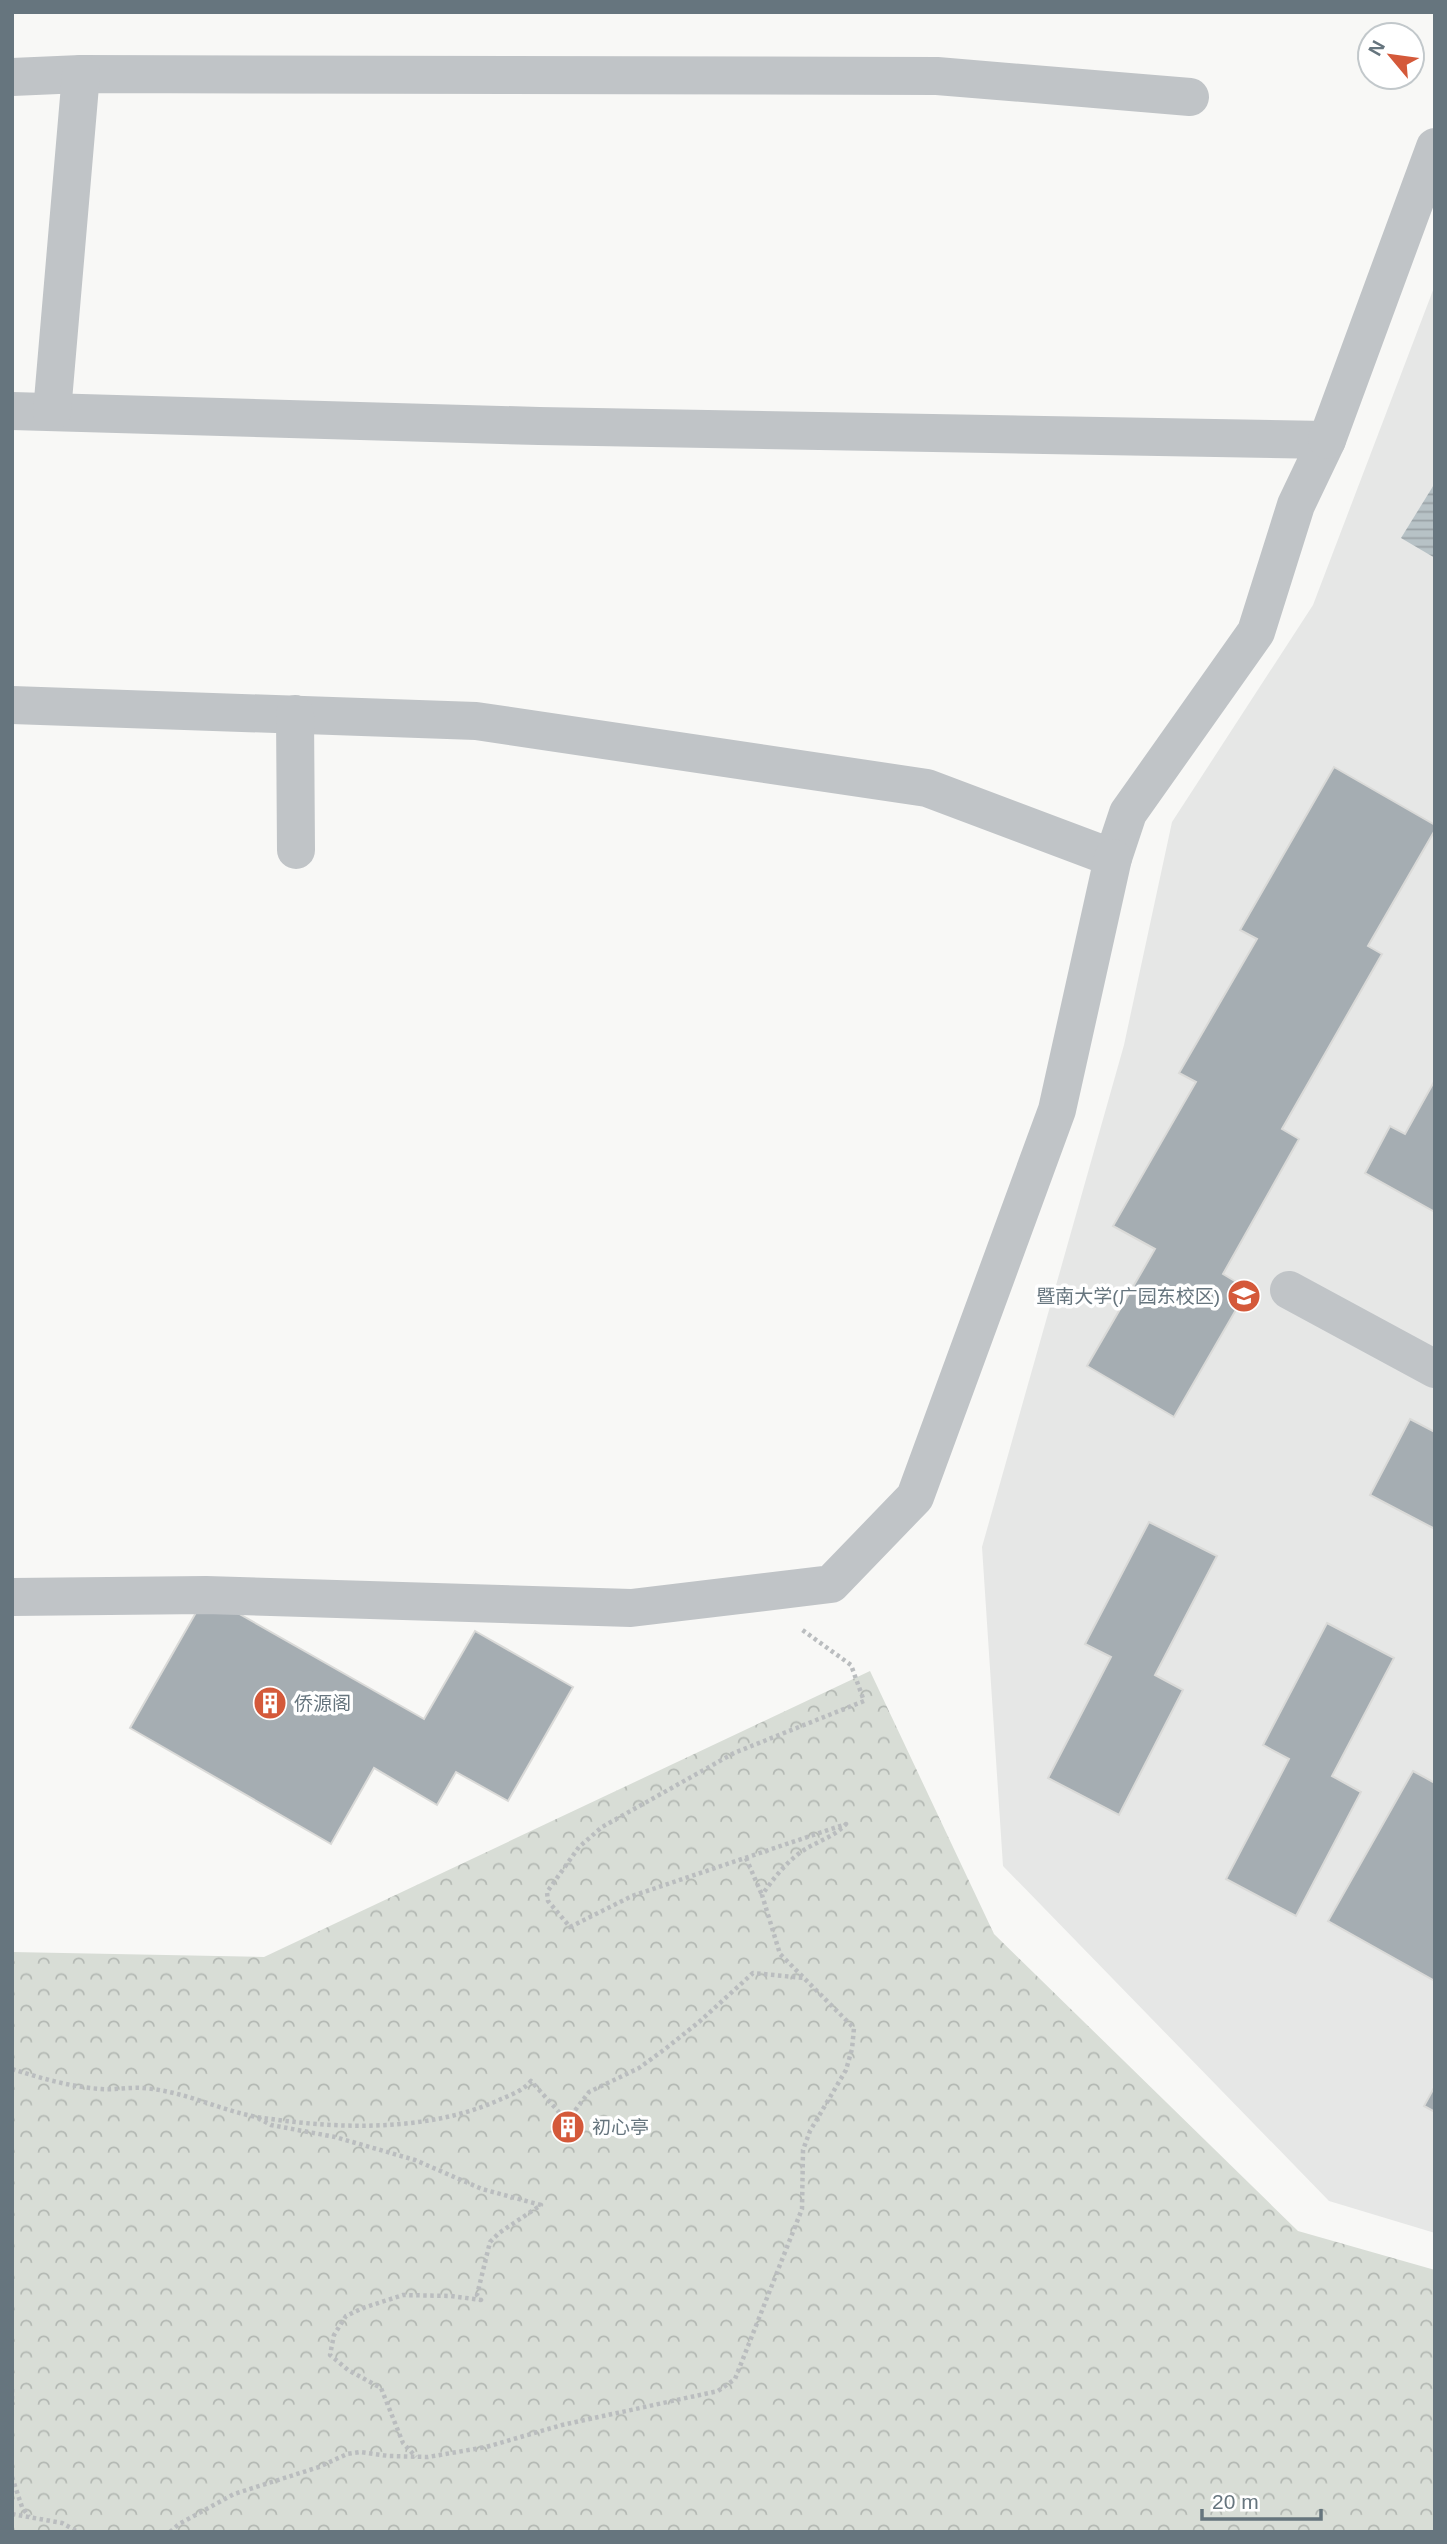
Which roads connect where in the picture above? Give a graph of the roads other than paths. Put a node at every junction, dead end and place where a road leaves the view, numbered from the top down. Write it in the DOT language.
graph roads {
  1 [pos="81,74"];
  2 [pos="12,77"];
  3 [pos="1191,97"];
  4 [pos="1435,147"];
  5 [pos="12,411"];
  6 [pos="52,412"];
  7 [pos="1327,440"];
  8 [pos="12,705"];
  9 [pos="295,715"];
  10 [pos="296,850"];
  11 [pos="1113,858"];
  12 [pos="1289,1290"];
  13 [pos="1435,1369"];
  14 [pos="12,1597"];
  1 -- 2 [label="street"];
  1 -- 3 [label="street"];
  1 -- 6 [label="street"];
  4 -- 7 [label="street"];
  5 -- 6 [label="street"];
  6 -- 7 [label="street"];
  7 -- 11 [label="street"];
  8 -- 9 [label="street"];
  9 -- 10 [label="street"];
  9 -- 11 [label="street"];
  11 -- 14 [label="street"];
  12 -- 13 [label="street"];
}
